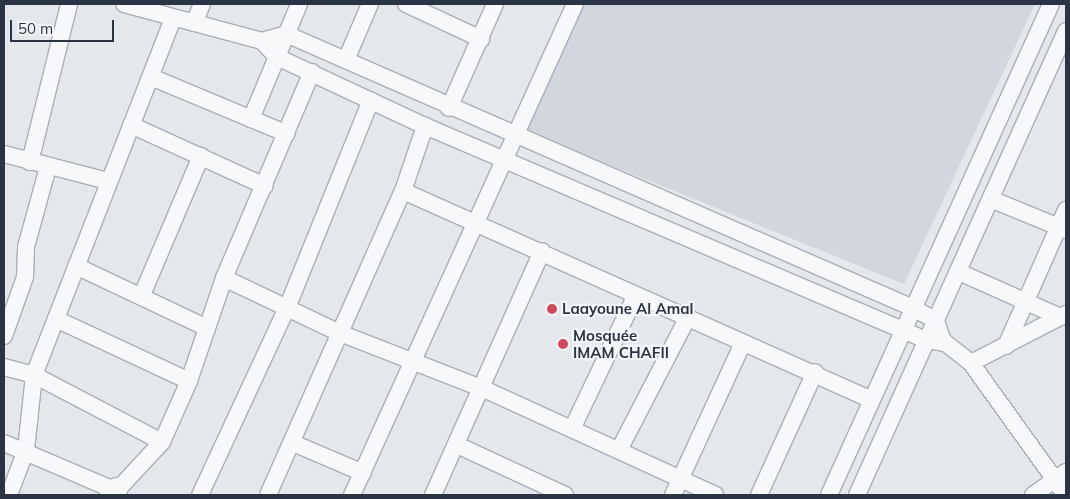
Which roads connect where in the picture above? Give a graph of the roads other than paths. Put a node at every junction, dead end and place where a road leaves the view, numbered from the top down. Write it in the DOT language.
graph roads {
  1 [pos="69,4"];
  2 [pos="124,4"];
  3 [pos="202,4"];
  4 [pos="299,4"];
  5 [pos="370,4"];
  6 [pos="406,4"];
  7 [pos="495,4"];
  8 [pos="1051,4"];
  9 [pos="571,5"];
  10 [pos="173,18"];
  11 [pos="194,23"];
  12 [pos="1066,31"];
  13 [pos="286,34"];
  14 [pos="481,39"];
  15 [pos="262,41"];
  16 [pos="277,57"];
  17 [pos="346,60"];
  18 [pos="312,72"];
  19 [pos="152,77"];
  20 [pos="371,100"];
  21 [pos="449,108"];
  22 [pos="251,119"];
  23 [pos="131,125"];
  24 [pos="425,126"];
  25 [pos="287,134"];
  26 [pos="517,138"];
  27 [pos="4,154"];
  28 [pos="200,156"];
  29 [pos="504,160"];
  30 [pos="30,162"];
  31 [pos="48,167"];
  32 [pos="108,182"];
  33 [pos="264,186"];
  34 [pos="403,191"];
  35 [pos="993,200"];
  36 [pos="1066,210"];
  37 [pos="476,222"];
  38 [pos="1062,228"];
  39 [pos="542,251"];
  40 [pos="76,266"];
  41 [pos="960,272"];
  42 [pos="224,278"];
  43 [pos="142,295"];
  44 [pos="635,297"];
  45 [pos="1027,302"];
  46 [pos="287,308"];
  47 [pos="913,308"];
  48 [pos="1063,316"];
  49 [pos="56,319"];
  50 [pos="687,319"];
  51 [pos="936,321"];
  52 [pos="207,328"];
  53 [pos="903,329"];
  54 [pos="340,333"];
  55 [pos="4,336"];
  56 [pos="926,340"];
  57 [pos="744,343"];
  58 [pos="946,343"];
  59 [pos="1006,346"];
  60 [pos="415,359"];
  61 [pos="971,363"];
  62 [pos="4,368"];
  63 [pos="815,372"];
  64 [pos="34,375"];
  65 [pos="189,382"];
  66 [pos="484,388"];
  67 [pos="872,400"];
  68 [pos="572,429"];
  69 [pos="162,442"];
  70 [pos="4,443"];
  71 [pos="293,443"];
  72 [pos="457,445"];
  73 [pos="26,450"];
  74 [pos="619,450"];
  75 [pos="363,473"];
  76 [pos="1060,476"];
  77 [pos="680,479"];
  78 [pos="109,492"];
  79 [pos="9,495"];
  80 [pos="126,495"];
  81 [pos="200,495"];
  82 [pos="268,495"];
  83 [pos="352,495"];
  84 [pos="433,495"];
  85 [pos="565,495"];
  86 [pos="673,495"];
  87 [pos="715,495"];
  88 [pos="759,495"];
  89 [pos="829,495"];
  90 [pos="857,495"];
  91 [pos="1033,495"];
  92 [pos="1066,495"];
  1 -- 30 [label="street"];
  2 -- 10 [label="street"];
  3 -- 11 [label="street"];
  4 -- 13 [label="street"];
  5 -- 17 [label="street"];
  6 -- 14 [label="street"];
  7 -- 14 [label="street"];
  8 -- 47 [label="street"];
  9 -- 26 [label="street"];
  10 -- 11 [label="street"];
  10 -- 19 [label="street"];
  11 -- 15 [label="street"];
  12 -- 35 [label="street"];
  13 -- 15 [label="street"];
  13 -- 16 [label="street"];
  13 -- 17 [label="street"];
  14 -- 21 [label="street"];
  15 -- 16 [label="street"];
  16 -- 18 [label="street"];
  16 -- 22 [label="street"];
  17 -- 21 [label="street"];
  18 -- 20 [label="street"];
  18 -- 25 [label="street"];
  19 -- 22 [label="street"];
  19 -- 23 [label="street"];
  20 -- 24 [label="street"];
  20 -- 46 [label="street"];
  21 -- 26 [label="street"];
  22 -- 25 [label="street"];
  23 -- 28 [label="street"];
  23 -- 32 [label="street"];
  24 -- 29 [label="street"];
  24 -- 34 [label="street"];
  25 -- 33 [label="street"];
  26 -- 29 [label="street"];
  26 -- 47 [label="street"];
  27 -- 30 [label="street"];
  28 -- 33 [label="street"];
  28 -- 43 [label="street"];
  29 -- 37 [label="street"];
  29 -- 53 [label="street"];
  30 -- 31 [label="street"];
  31 -- 32 [label="street"];
  31 -- 55 [label="street"];
  32 -- 40 [label="street"];
  33 -- 42 [label="street"];
  34 -- 37 [label="street"];
  34 -- 54 [label="street"];
  35 -- 38 [label="street"];
  35 -- 41 [label="street"];
  36 -- 38 [label="street"];
  37 -- 39 [label="street"];
  37 -- 60 [label="street"];
  38 -- 45 [label="street"];
  39 -- 44 [label="street"];
  39 -- 66 [label="street"];
  40 -- 43 [label="street"];
  40 -- 49 [label="street"];
  41 -- 45 [label="street"];
  41 -- 51 [label="street"];
  42 -- 46 [label="street"];
  42 -- 52 [label="street"];
  43 -- 52 [label="street"];
  44 -- 50 [label="street"];
  44 -- 68 [label="street"];
  45 -- 48 [label="street"];
  45 -- 59 [label="street"];
  46 -- 54 [label="street"];
  46 -- 81 [label="street"];
  47 -- 51 [label="street"];
  47 -- 53 [label="street"];
  48 -- 59 [label="street"];
  49 -- 64 [label="street"];
  49 -- 65 [label="street"];
  50 -- 57 [label="street"];
  50 -- 74 [label="street"];
  51 -- 56 [label="street"];
  51 -- 58 [label="street"];
  52 -- 65 [label="street"];
  53 -- 56 [label="street"];
  53 -- 67 [label="street"];
  54 -- 60 [label="street"];
  54 -- 71 [label="street"];
  56 -- 58 [label="street"];
  56 -- 90 [label="street"];
  57 -- 63 [label="street"];
  57 -- 77 [label="street"];
  58 -- 61 [label="street"];
  59 -- 61 [label="street"];
  60 -- 66 [label="street"];
  60 -- 75 [label="street"];
  61 -- 76 [label="street"];
  62 -- 64 [label="street"];
  63 -- 67 [label="street"];
  63 -- 88 [label="street"];
  64 -- 69 [label="street"];
  64 -- 73 [label="street"];
  65 -- 69 [label="street"];
  66 -- 68 [label="street"];
  66 -- 72 [label="street"];
  67 -- 89 [label="street"];
  68 -- 74 [label="street"];
  69 -- 78 [label="street"];
  70 -- 73 [label="street"];
  71 -- 75 [label="street"];
  71 -- 82 [label="street"];
  72 -- 84 [label="street"];
  72 -- 85 [label="street"];
  73 -- 78 [label="street"];
  73 -- 79 [label="street"];
  74 -- 77 [label="street"];
  75 -- 83 [label="street"];
  76 -- 91 [label="street"];
  76 -- 92 [label="street"];
  77 -- 86 [label="street"];
  77 -- 87 [label="street"];
  78 -- 80 [label="street"];
}
